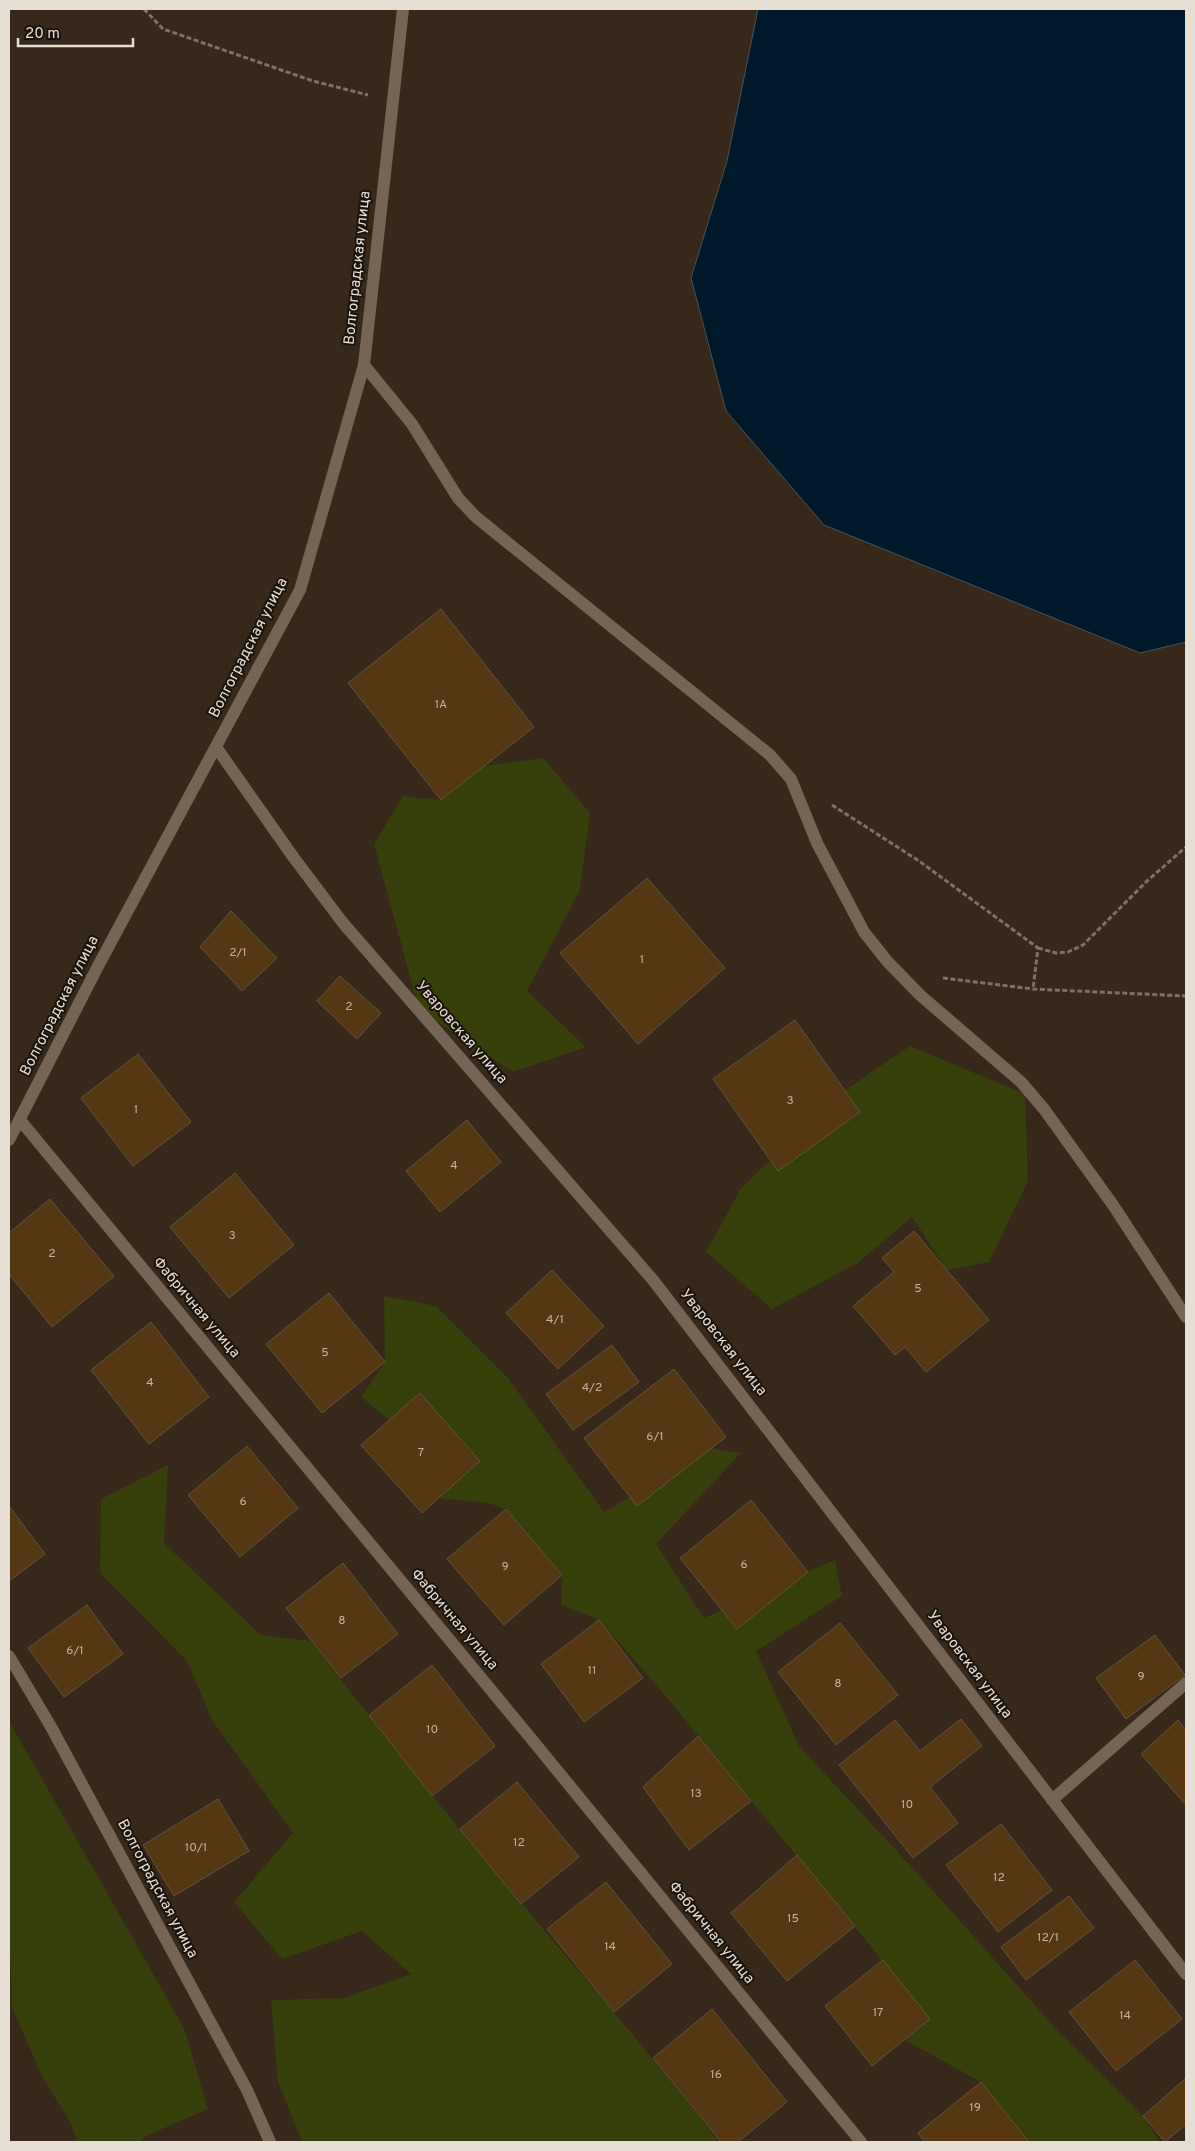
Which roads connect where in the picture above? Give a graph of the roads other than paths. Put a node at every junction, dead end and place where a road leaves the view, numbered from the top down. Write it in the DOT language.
graph roads {
  1 [pos="403,9"];
  2 [pos="364,365"];
  3 [pos="216,747"];
  4 [pos="20,1120"];
  5 [pos="9,1140"];
  6 [pos="1186,1317"];
  7 [pos="9,1656"];
  8 [pos="1186,1683"];
  9 [pos="1052,1800"];
  10 [pos="1186,1974"];
  11 [pos="270,2142"];
  12 [pos="861,2142"];
  1 -- 2 [label="street, Волгоградская улица"];
  2 -- 3 [label="street, Волгоградская улица"];
  2 -- 6 [label="street"];
  3 -- 4 [label="street, Волгоградская улица"];
  3 -- 9 [label="street, Уваровская улица"];
  4 -- 5 [label="street, Волгоградская улица"];
  4 -- 12 [label="street, Фабричная улица"];
  7 -- 11 [label="street, Волгоградская улица"];
  8 -- 9 [label="street"];
  9 -- 10 [label="street, Уваровская улица"];
}
